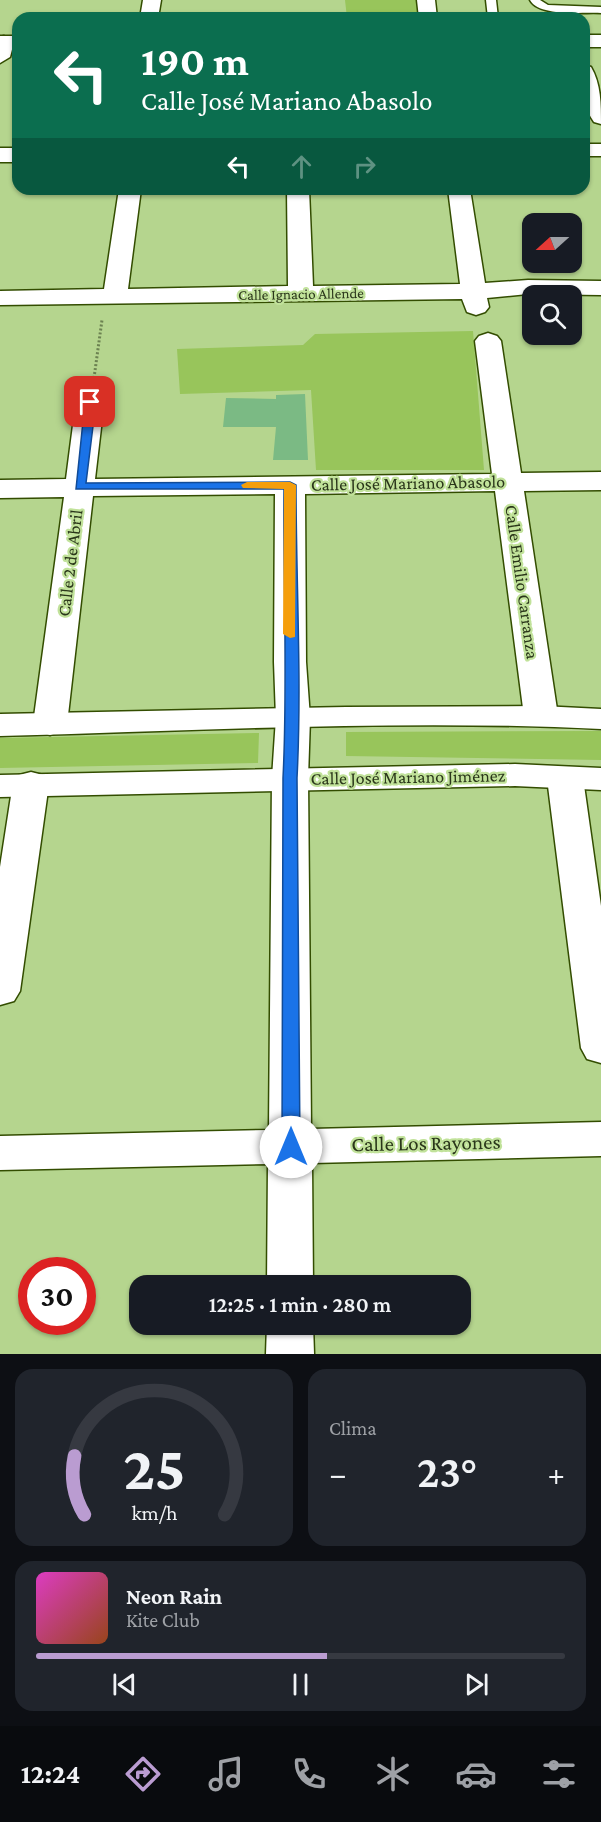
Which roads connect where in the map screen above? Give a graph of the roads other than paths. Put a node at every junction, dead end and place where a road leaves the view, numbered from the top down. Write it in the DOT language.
graph roads {
  1 [pos="535,0"];
  2 [pos="601,10"];
  3 [pos="590,88"];
  4 [pos="601,118"];
  5 [pos="129,195"];
  6 [pos="298,195"];
  7 [pos="460,195"];
  8 [pos="601,273"];
  9 [pos="534,285"];
  10 [pos="582,287"];
  11 [pos="522,288"];
  12 [pos="601,288"];
  13 [pos="301,294"];
  14 [pos="110,297"];
  15 [pos="0,298"];
  16 [pos="476,299"];
  17 [pos="488,341"];
  18 [pos="90,402"];
  19 [pos="601,481"];
  20 [pos="507,482"];
  21 [pos="290,485"];
  22 [pos="80,487"];
  23 [pos="0,489"];
  24 [pos="541,716"];
  25 [pos="293,718"];
  26 [pos="601,719"];
  27 [pos="50,724"];
  28 [pos="0,725"];
  29 [pos="290,778"];
  30 [pos="583,778"];
  31 [pos="15,785"];
  32 [pos="0,991"];
  33 [pos="601,1048"];
  34 [pos="601,1139"];
  35 [pos="291,1147"];
  36 [pos="0,1153"];
  37 [pos="290,1275"];
  38 [pos="290,1335"];
  39 [pos="290,1354"];
  1 -- 2 [label="lane"];
  3 -- 4 [label="street"];
  5 -- 14 [label="street"];
  6 -- 13 [label="street"];
  7 -- 16 [label="street"];
  8 -- 9 [label="street"];
  10 -- 12 [label="street, Calle Ignacio Allende"];
  11 -- 16 [label="street, Calle Ignacio Allende"];
  13 -- 14 [label="street, Calle Ignacio Allende"];
  13 -- 16 [label="street, Calle Ignacio Allende"];
  14 -- 15 [label="street, Calle Ignacio Allende"];
  17 -- 20 [label="street, Calle Emilio Carranza"];
  18 -- 22 [label="street, Calle 2 de Abril"];
  19 -- 20 [label="street, Calle José Mariano Abasolo"];
  20 -- 21 [label="street, Calle José Mariano Abasolo"];
  20 -- 24 [label="street, Calle Emilio Carranza"];
  21 -- 22 [label="street, Calle José Mariano Abasolo"];
  21 -- 25 [label="street"];
  22 -- 23 [label="street, Calle José Mariano Abasolo"];
  22 -- 27 [label="street, Calle 2 de Abril"];
  24 -- 25 [label="street"];
  24 -- 26 [label="street"];
  25 -- 27 [label="street"];
  25 -- 29 [label="street"];
  27 -- 28 [label="street"];
  29 -- 30 [label="street, Calle José Mariano Jiménez"];
  29 -- 31 [label="street, Calle José Mariano Jiménez"];
  29 -- 35 [label="street"];
  30 -- 33 [label="street"];
  31 -- 32 [label="street"];
  34 -- 35 [label="street, Calle Los Rayones"];
  35 -- 36 [label="street, Calle Los Rayones"];
  35 -- 37 [label="street"];
  38 -- 39 [label="street"];
}
